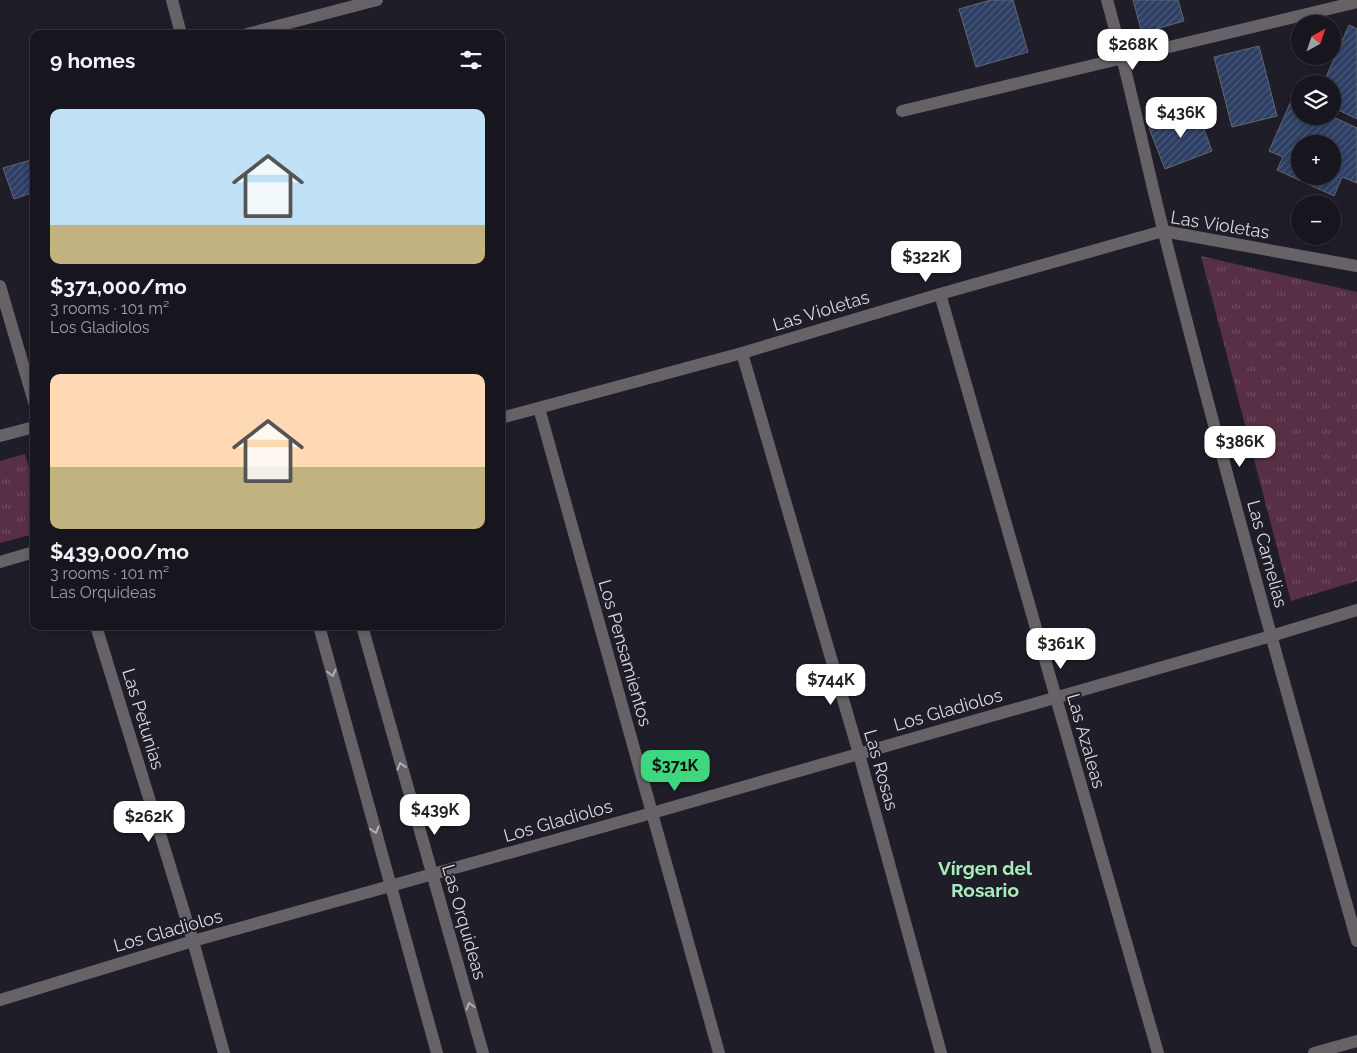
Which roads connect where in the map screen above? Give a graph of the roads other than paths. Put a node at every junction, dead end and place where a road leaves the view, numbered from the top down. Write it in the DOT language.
graph roads {
  1 [pos="172,0"];
  2 [pos="377,0"];
  3 [pos="1107,0"];
  4 [pos="1357,2"];
  5 [pos="180,30"];
  6 [pos="262,30"];
  7 [pos="1124,59"];
  8 [pos="902,111"];
  9 [pos="1163,232"];
  10 [pos="1357,266"];
  11 [pos="0,286"];
  12 [pos="940,294"];
  13 [pos="742,354"];
  14 [pos="30,388"];
  15 [pos="539,408"];
  16 [pos="505,417"];
  17 [pos="30,427"];
  18 [pos="0,436"];
  19 [pos="30,553"];
  20 [pos="0,562"];
  21 [pos="1357,610"];
  22 [pos="97,630"];
  23 [pos="320,630"];
  24 [pos="363,630"];
  25 [pos="1271,636"];
  26 [pos="1055,698"];
  27 [pos="859,754"];
  28 [pos="652,813"];
  29 [pos="432,875"];
  30 [pos="391,887"];
  31 [pos="193,941"];
  32 [pos="1357,941"];
  33 [pos="0,1000"];
  34 [pos="1357,1041"];
  35 [pos="224,1053"];
  36 [pos="437,1053"];
  37 [pos="483,1053"];
  38 [pos="719,1053"];
  39 [pos="941,1053"];
  40 [pos="1158,1053"];
  41 [pos="1314,1053"];
  1 -- 5 [label="street"];
  2 -- 6 [label="street"];
  3 -- 7 [label="street, Las Camelias"];
  4 -- 7 [label="street"];
  7 -- 8 [label="street"];
  7 -- 9 [label="street, Las Camelias"];
  9 -- 10 [label="street, Las Violetas"];
  9 -- 12 [label="street, Las Violetas"];
  9 -- 25 [label="street, Las Camelias"];
  11 -- 14 [label="street"];
  12 -- 13 [label="street, Las Violetas"];
  12 -- 26 [label="street, Las Azaleas"];
  13 -- 15 [label="street, Las Violetas"];
  13 -- 27 [label="street, Las Rosas"];
  15 -- 16 [label="street, Las Violetas"];
  15 -- 28 [label="street, Los Pensamientos"];
  17 -- 18 [label="street"];
  19 -- 20 [label="street"];
  21 -- 25 [label="street, Los Gladiolos"];
  22 -- 31 [label="street, Las Petunias"];
  23 -- 30 [label="street, one-way"];
  29 -- 24 [label="street, Las Orquideas, one-way"];
  25 -- 26 [label="street, Los Gladiolos"];
  25 -- 32 [label="street, Las Camelias"];
  26 -- 27 [label="street, Los Gladiolos"];
  26 -- 40 [label="street, Las Azaleas"];
  27 -- 28 [label="street, Los Gladiolos"];
  27 -- 39 [label="street, Las Rosas"];
  28 -- 29 [label="street, Los Gladiolos"];
  28 -- 38 [label="street, Los Pensamientos"];
  29 -- 30 [label="street, Los Gladiolos"];
  37 -- 29 [label="street, Las Orquideas, one-way"];
  30 -- 31 [label="street, Los Gladiolos"];
  30 -- 36 [label="street"];
  31 -- 33 [label="street, Los Gladiolos"];
  31 -- 35 [label="street, Las Petunias"];
  34 -- 41 [label="street"];
}
